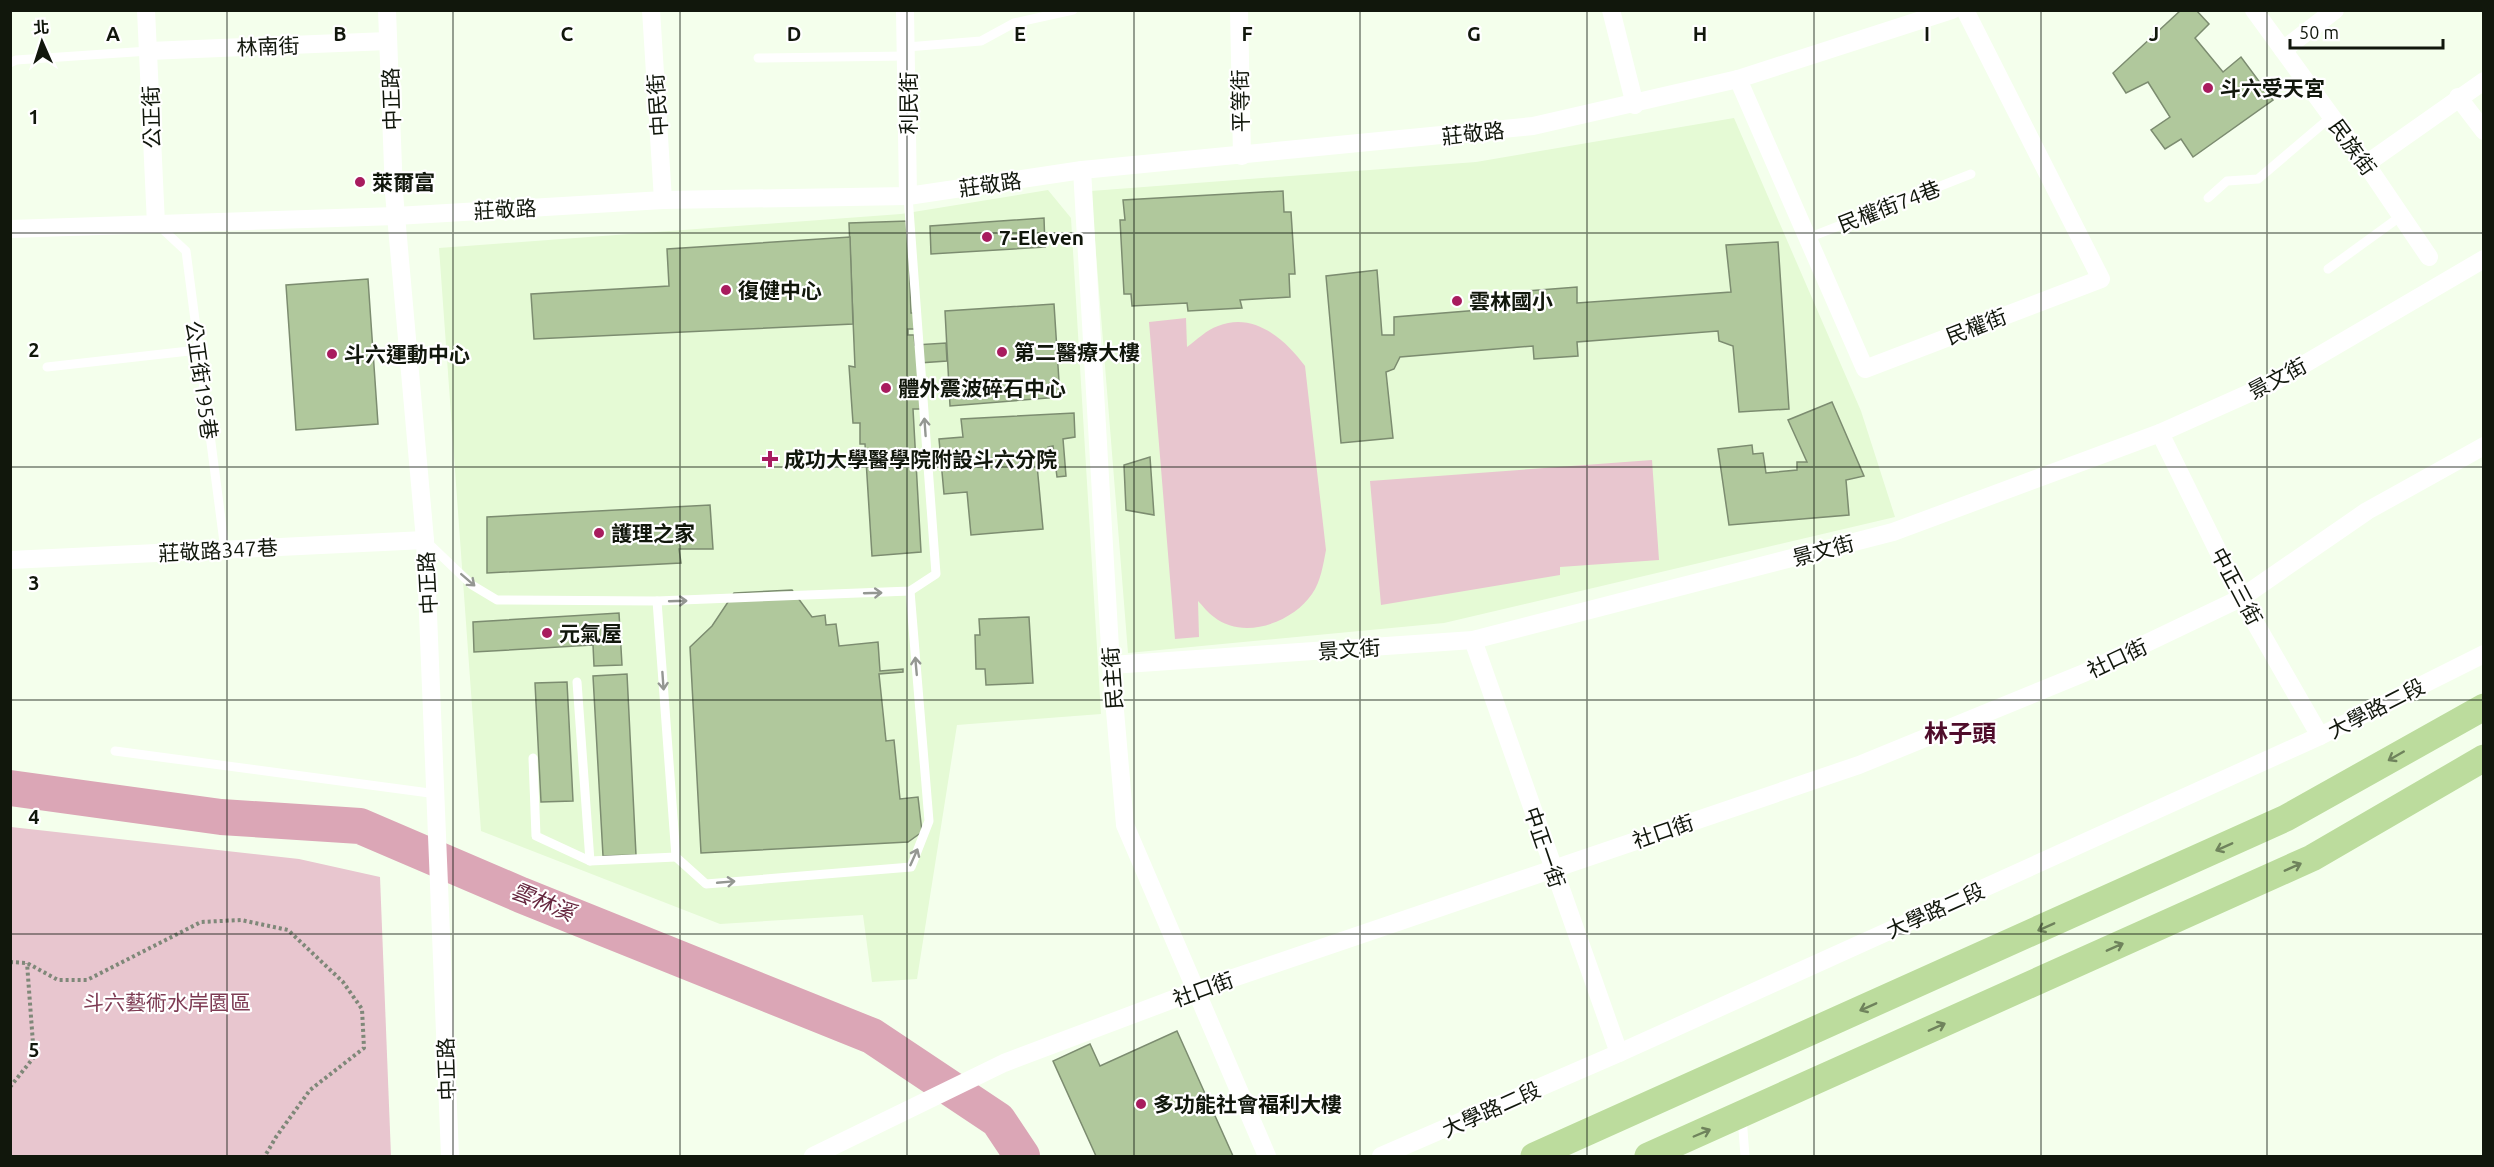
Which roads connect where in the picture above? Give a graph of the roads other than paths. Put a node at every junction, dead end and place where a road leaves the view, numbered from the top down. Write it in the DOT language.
graph roads {
  1 [pos="146,10"];
  2 [pos="387,10"];
  3 [pos="651,10"];
  4 [pos="905,10"];
  5 [pos="1073,10"];
  6 [pos="1239,10"];
  7 [pos="1611,10"];
  8 [pos="1952,10"];
  9 [pos="1965,10"];
  10 [pos="2254,10"];
  11 [pos="2335,10"];
  12 [pos="388,41"];
  13 [pos="2283,50"];
  14 [pos="148,51"];
  15 [pos="907,51"];
  16 [pos="758,58"];
  17 [pos="10,63"];
  18 [pos="1738,79"];
  19 [pos="2484,81"];
  20 [pos="2458,97"];
  21 [pos="1635,105"];
  22 [pos="2331,117"];
  23 [pos="2484,131"];
  24 [pos="1242,156"];
  25 [pos="2366,164"];
  26 [pos="1082,170"];
  27 [pos="1971,174"];
  28 [pos="908,196"];
  29 [pos="2208,198"];
  30 [pos="663,200"];
  31 [pos="396,216"];
  32 [pos="2401,216"];
  33 [pos="156,224"];
  34 [pos="10,229"];
  35 [pos="1808,238"];
  36 [pos="2429,257"];
  37 [pos="2484,258"];
  38 [pos="2328,269"];
  39 [pos="198,350"];
  40 [pos="46,367"];
  41 [pos="2160,433"];
  42 [pos="2484,446"];
  43 [pos="425,540"];
  44 [pos="225,550"];
  45 [pos="10,560"];
  46 [pos="910,591"];
  47 [pos="2241,598"];
  48 [pos="657,602"];
  49 [pos="1473,640"];
  50 [pos="2484,654"];
  51 [pos="1111,665"];
  52 [pos="577,681"];
  53 [pos="2484,706"];
  54 [pos="2433,735"];
  55 [pos="2320,736"];
  56 [pos="115,751"];
  57 [pos="533,758"];
  58 [pos="2484,758"];
  59 [pos="2460,772"];
  60 [pos="437,795"];
  61 [pos="676,857"];
  62 [pos="590,861"];
  63 [pos="1552,869"];
  64 [pos="1195,991"];
  65 [pos="1618,1053"];
  66 [pos="1742,1116"];
  67 [pos="1546,1154"];
  68 [pos="450,1156"];
  69 [pos="813,1156"];
  70 [pos="1267,1156"];
  71 [pos="1381,1156"];
  72 [pos="1648,1156"];
  73 [pos="1745,1156"];
  1 -- 14 [label="street, 公正街"];
  2 -- 12 [label="street, 中正路"];
  3 -- 30 [label="street, 中民街"];
  4 -- 15 [label="street, 利民街"];
  5 -- 15 [label="lane"];
  6 -- 24 [label="street, 平等街"];
  7 -- 21 [label="street"];
  8 -- 18 [label="street, 莊敬路"];
  9 -- 35 [label="street, 民權街"];
  10 -- 13 [label="street, 民族街"];
  11 -- 13 [label="street"];
  12 -- 14 [label="street, 林南街"];
  12 -- 31 [label="street, 中正路"];
  13 -- 22 [label="street, 民族街"];
  14 -- 17 [label="lane"];
  14 -- 33 [label="street, 公正街"];
  15 -- 16 [label="lane"];
  15 -- 28 [label="street, 利民街"];
  18 -- 21 [label="street, 莊敬路"];
  18 -- 35 [label="street, 民權街"];
  19 -- 20 [label="street"];
  20 -- 23 [label="street"];
  20 -- 25 [label="street"];
  21 -- 24 [label="street, 莊敬路"];
  22 -- 25 [label="street, 民族街"];
  22 -- 29 [label="lane"];
  24 -- 26 [label="street, 莊敬路"];
  25 -- 32 [label="street, 民族街"];
  26 -- 28 [label="street, 莊敬路"];
  26 -- 51 [label="street, 民主街"];
  27 -- 35 [label="lane, 民權街74巷"];
  28 -- 30 [label="street, 莊敬路"];
  46 -- 28 [label="lane, one-way"];
  30 -- 31 [label="street, 莊敬路"];
  31 -- 33 [label="street, 莊敬路"];
  31 -- 43 [label="street, 中正路"];
  32 -- 36 [label="street, 民族街"];
  32 -- 38 [label="lane"];
  33 -- 34 [label="street, 莊敬路"];
  33 -- 39 [label="lane, 公正街195巷"];
  37 -- 41 [label="street, 景文街"];
  39 -- 40 [label="lane"];
  39 -- 44 [label="lane, 公正街195巷"];
  41 -- 47 [label="street, 中正三街"];
  41 -- 49 [label="street, 景文街"];
  42 -- 47 [label="street, 社口街"];
  43 -- 44 [label="street, 莊敬路347巷"];
  43 -- 48 [label="lane, one-way"];
  43 -- 60 [label="street, 中正路"];
  44 -- 45 [label="street, 莊敬路347巷"];
  48 -- 46 [label="lane, one-way"];
  61 -- 46 [label="lane, one-way"];
  47 -- 55 [label="street, 中正三街"];
  47 -- 63 [label="street, 社口街"];
  48 -- 61 [label="lane, one-way"];
  49 -- 51 [label="street, 景文街"];
  49 -- 63 [label="street, 中正一街"];
  50 -- 55 [label="street, 大學路二段"];
  51 -- 64 [label="street, 民主街"];
  52 -- 62 [label="lane"];
  53 -- 54 [label="main road"];
  54 -- 59 [label="main road"];
  54 -- 67 [label="main road, one-way"];
  55 -- 65 [label="street, 大學路二段"];
  56 -- 60 [label="lane"];
  57 -- 62 [label="lane"];
  58 -- 59 [label="main road"];
  66 -- 59 [label="main road, one-way"];
  60 -- 68 [label="street, 中正路"];
  61 -- 62 [label="lane"];
  63 -- 64 [label="street, 社口街"];
  63 -- 65 [label="street, 中正一街"];
  64 -- 69 [label="street, 社口街"];
  64 -- 70 [label="street, 民主街"];
  65 -- 71 [label="street, 大學路二段"];
  72 -- 66 [label="main road, one-way"];
  66 -- 73 [label="lane"];
}
